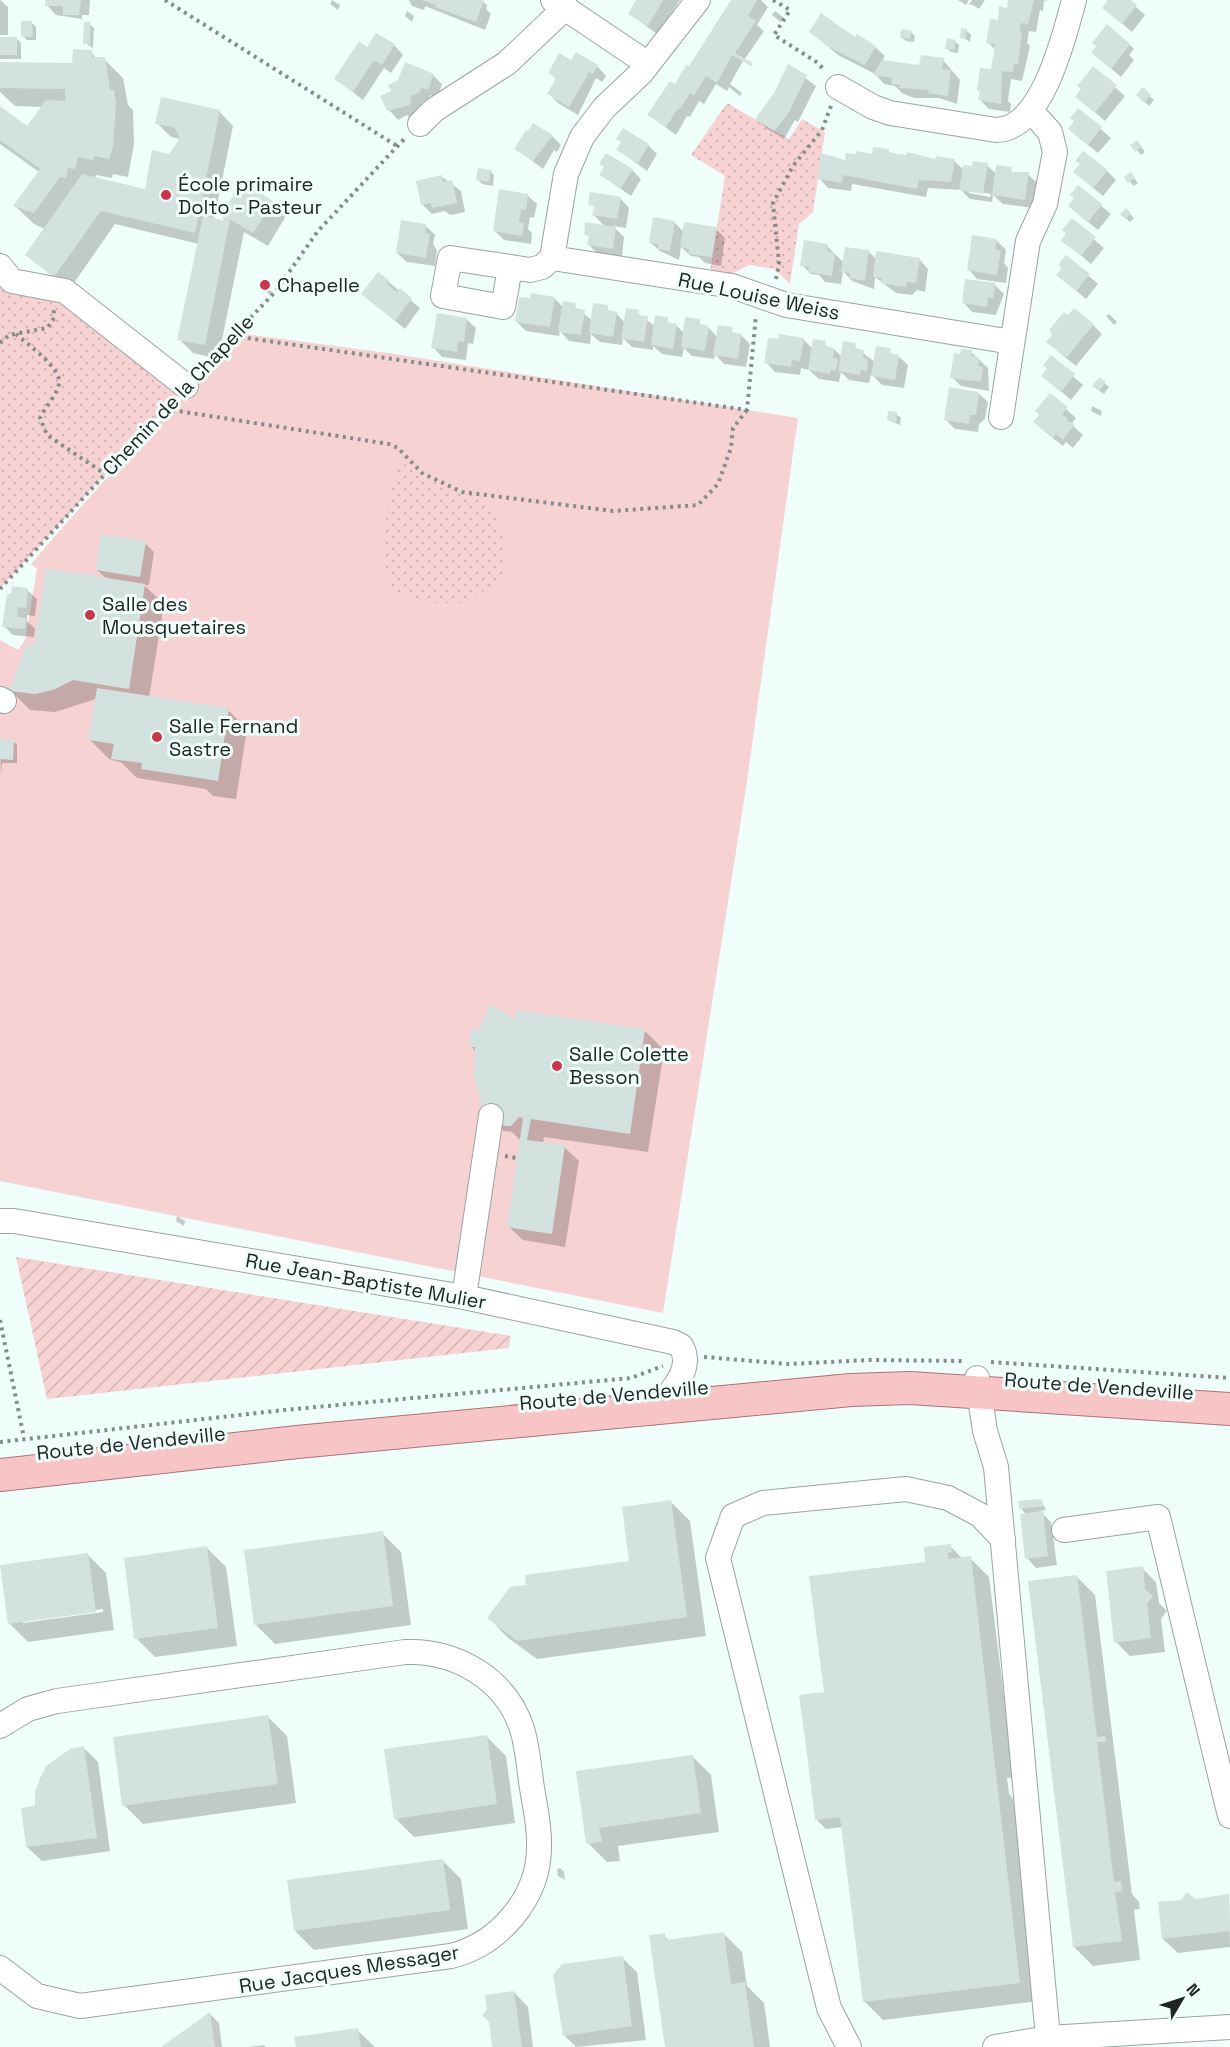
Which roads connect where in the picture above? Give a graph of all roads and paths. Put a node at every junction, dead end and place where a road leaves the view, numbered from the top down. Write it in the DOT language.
graph roads {
  1 [pos="165,0"];
  2 [pos="698,0"];
  3 [pos="773,0"];
  4 [pos="1074,0"];
  5 [pos="559,4"];
  6 [pos="648,64"];
  7 [pos="838,87"];
  8 [pos="1031,111"];
  9 [pos="420,124"];
  10 [pos="397,146"];
  11 [pos="552,258"];
  12 [pos="0,266"];
  13 [pos="510,268"];
  14 [pos="52,288"];
  15 [pos="766,297"];
  16 [pos="16,334"];
  17 [pos="233,336"];
  18 [pos="1012,342"];
  19 [pos="0,343"];
  20 [pos="186,386"];
  21 [pos="165,409"];
  22 [pos="747,410"];
  23 [pos="1000,417"];
  24 [pos="105,474"];
  25 [pos="0,589"];
  26 [pos="491,1116"];
  27 [pos="0,1221"];
  28 [pos="464,1297"];
  29 [pos="0,1320"];
  30 [pos="978,1386"];
  31 [pos="672,1390"];
  32 [pos="1230,1394"];
  33 [pos="1230,1409"];
  34 [pos="24,1438"];
  35 [pos="0,1458"];
  36 [pos="0,1475"];
  37 [pos="1064,1530"];
  38 [pos="1003,1539"];
  39 [pos="0,1726"];
  40 [pos="1230,1816"];
  41 [pos="0,1968"];
  42 [pos="1230,2027"];
  43 [pos="1049,2042"];
  44 [pos="849,2047"];
  45 [pos="995,2047"];
  1 -- 10 [label="path"];
  2 -- 6 [label="street"];
  3 -- 7 [label="path"];
  4 -- 8 [label="street"];
  5 -- 6 [label="street"];
  5 -- 9 [label="street"];
  6 -- 11 [label="street"];
  7 -- 8 [label="street"];
  7 -- 15 [label="path"];
  8 -- 18 [label="street"];
  9 -- 10 [label="path, Chemin de la Chapelle"];
  10 -- 17 [label="path, Chemin de la Chapelle"];
  11 -- 13 [label="street"];
  11 -- 15 [label="street, Rue Louise Weiss"];
  12 -- 14 [label="street"];
  14 -- 16 [label="path"];
  14 -- 20 [label="street"];
  15 -- 18 [label="street, Rue Louise Weiss"];
  15 -- 22 [label="path"];
  16 -- 19 [label="path"];
  16 -- 24 [label="path"];
  17 -- 20 [label="path, Chemin de la Chapelle"];
  17 -- 22 [label="path"];
  18 -- 23 [label="street"];
  20 -- 21 [label="path, Chemin de la Chapelle"];
  21 -- 22 [label="path"];
  21 -- 24 [label="path, Chemin de la Chapelle"];
  24 -- 25 [label="path, Chemin de la Chapelle"];
  26 -- 28 [label="street"];
  27 -- 28 [label="street, Rue Jean-Baptiste Mulier"];
  28 -- 31 [label="street, Rue Jean-Baptiste Mulier"];
  29 -- 34 [label="path"];
  30 -- 31 [label="main road, Route de Vendeville"];
  30 -- 32 [label="main road, Route de Vendeville"];
  30 -- 33 [label="main road, Route de Vendeville"];
  30 -- 36 [label="main road, Route de Vendeville"];
  30 -- 38 [label="street"];
  31 -- 35 [label="main road, Route de Vendeville"];
  37 -- 40 [label="street"];
  38 -- 43 [label="street"];
  38 -- 44 [label="street"];
  39 -- 41 [label="street, Rue Jacques Messager"];
  42 -- 43 [label="street"];
  43 -- 45 [label="street"];
}
